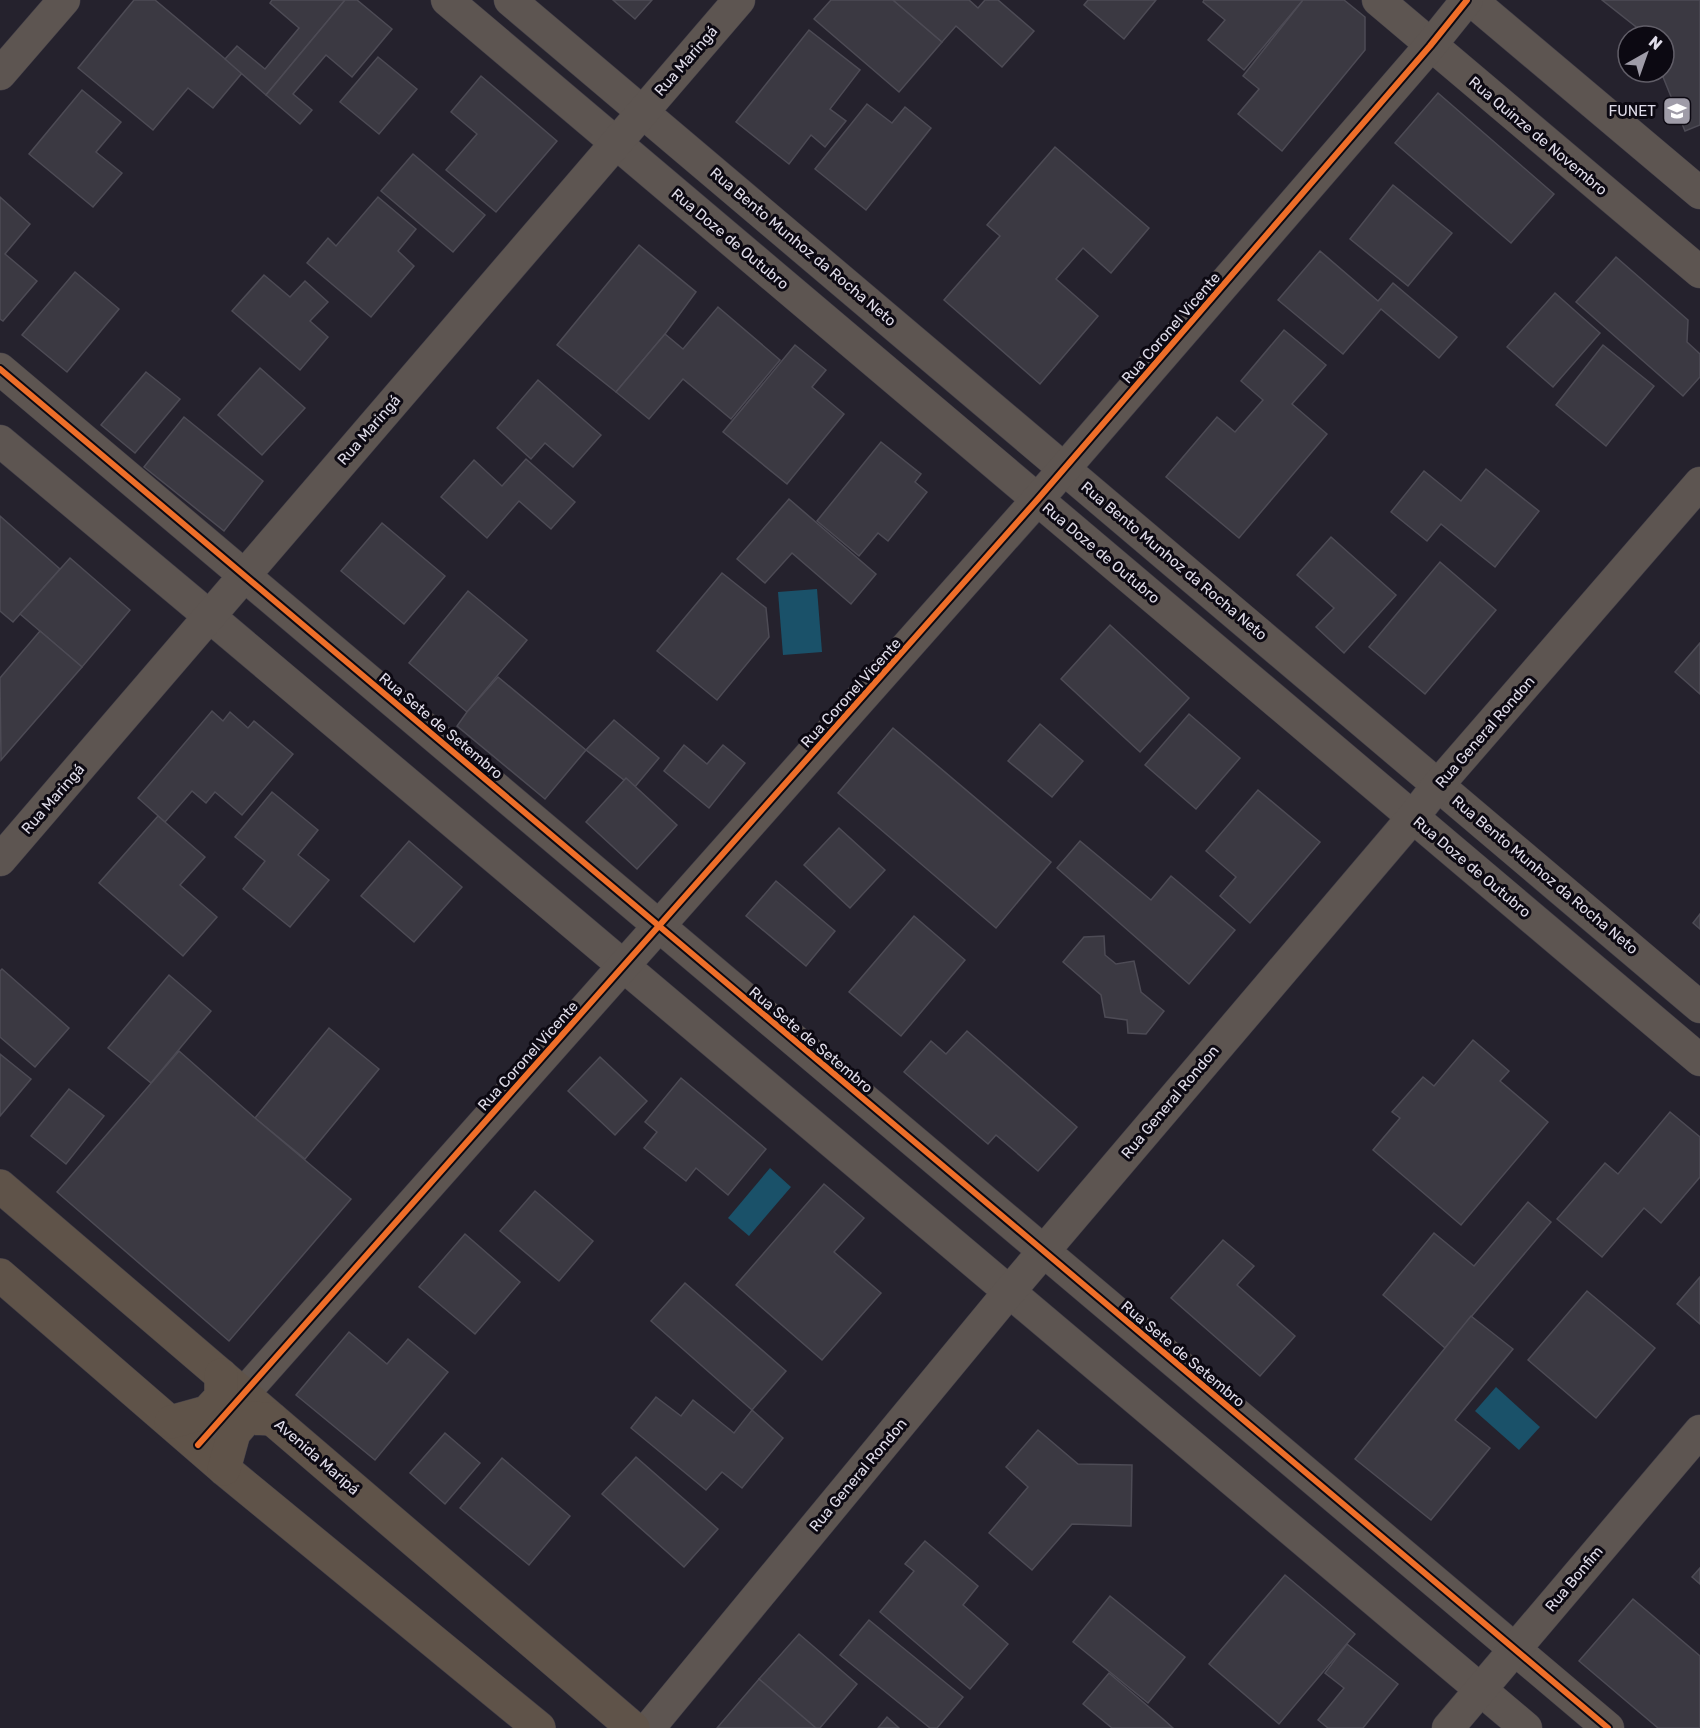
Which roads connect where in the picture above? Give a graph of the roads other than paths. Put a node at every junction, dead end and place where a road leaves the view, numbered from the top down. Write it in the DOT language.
graph roads {
  1 [pos="64,0"];
  2 [pos="447,0"];
  3 [pos="510,0"];
  4 [pos="739,0"];
  5 [pos="1378,0"];
  6 [pos="1469,0"];
  7 [pos="1430,45"];
  8 [pos="0,74"];
  9 [pos="642,111"];
  10 [pos="616,142"];
  11 [pos="1700,193"];
  12 [pos="1700,272"];
  13 [pos="0,369"];
  14 [pos="0,441"];
  15 [pos="1065,469"];
  16 [pos="1700,483"];
  17 [pos="1038,500"];
  18 [pos="244,575"];
  19 [pos="209,616"];
  20 [pos="1438,785"];
  21 [pos="1413,817"];
  22 [pos="0,860"];
  23 [pos="659,927"];
  24 [pos="624,966"];
  25 [pos="1700,1006"];
  26 [pos="1700,1060"];
  27 [pos="0,1186"];
  28 [pos="1043,1252"];
  29 [pos="0,1275"];
  30 [pos="1009,1292"];
  31 [pos="232,1385"];
  32 [pos="272,1419"];
  33 [pos="171,1422"];
  34 [pos="1700,1431"];
  35 [pos="198,1445"];
  36 [pos="224,1469"];
  37 [pos="1515,1649"];
  38 [pos="1481,1689"];
  39 [pos="539,1728"];
  40 [pos="633,1728"];
  41 [pos="649,1728"];
  42 [pos="1448,1728"];
  43 [pos="1526,1728"];
  44 [pos="1608,1728"];
  1 -- 8 [label="street"];
  2 -- 10 [label="street, Rua Doze de Outubro"];
  3 -- 9 [label="street, Rua Bento Munhoz da Rocha Neto"];
  4 -- 9 [label="street, Rua Maringá"];
  5 -- 7 [label="street, Rua Quinze de Novembro"];
  6 -- 7 [label="street, Rua Coronel Vicente"];
  6 -- 11 [label="street"];
  7 -- 12 [label="street, Rua Quinze de Novembro"];
  7 -- 15 [label="street, Rua Coronel Vicente"];
  9 -- 10 [label="street, Rua Maringá"];
  9 -- 15 [label="street, Rua Bento Munhoz da Rocha Neto"];
  10 -- 17 [label="street, Rua Doze de Outubro"];
  10 -- 18 [label="street, Rua Maringá"];
  13 -- 18 [label="street, Rua Sete de Setembro"];
  14 -- 19 [label="street"];
  15 -- 17 [label="street, Rua Coronel Vicente"];
  15 -- 20 [label="street, Rua Bento Munhoz da Rocha Neto"];
  16 -- 20 [label="street, Rua General Rondon"];
  17 -- 21 [label="street, Rua Doze de Outubro"];
  17 -- 23 [label="street, Rua Coronel Vicente"];
  18 -- 19 [label="street, Rua Maringá"];
  18 -- 23 [label="street, Rua Sete de Setembro"];
  19 -- 22 [label="street, Rua Maringá"];
  19 -- 24 [label="street"];
  20 -- 21 [label="street, Rua General Rondon"];
  20 -- 25 [label="street, Rua Bento Munhoz da Rocha Neto"];
  21 -- 26 [label="street, Rua Doze de Outubro"];
  21 -- 28 [label="street, Rua General Rondon"];
  23 -- 24 [label="street, Rua Coronel Vicente"];
  23 -- 28 [label="street, Rua Sete de Setembro"];
  24 -- 30 [label="street"];
  24 -- 31 [label="street, Rua Coronel Vicente"];
  27 -- 31 [label="main road, Avenida Maripá"];
  28 -- 30 [label="street, Rua General Rondon"];
  28 -- 37 [label="street, Rua Sete de Setembro"];
  29 -- 33 [label="main road"];
  30 -- 38 [label="street"];
  30 -- 41 [label="street, Rua General Rondon"];
  31 -- 32 [label="main road, Avenida Maripá"];
  31 -- 33 [label="main road"];
  31 -- 35 [label="street, Rua Coronel Vicente"];
  32 -- 36 [label="main road"];
  32 -- 40 [label="main road, Avenida Maripá"];
  33 -- 35 [label="main road"];
  34 -- 37 [label="street, Rua Bonfim"];
  35 -- 36 [label="main road"];
  36 -- 39 [label="main road"];
  37 -- 38 [label="street, Rua Bonfim"];
  37 -- 44 [label="street, Rua Sete de Setembro"];
  38 -- 42 [label="street, Rua Bonfim"];
  38 -- 43 [label="street"];
}
